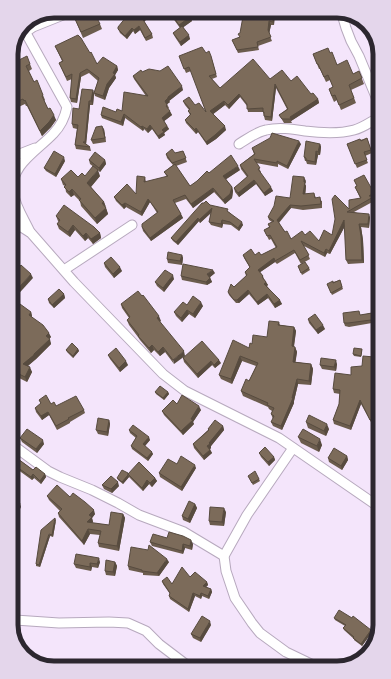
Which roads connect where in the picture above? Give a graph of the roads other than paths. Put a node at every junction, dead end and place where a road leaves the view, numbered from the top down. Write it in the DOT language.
graph roads {
  1 [pos="56,18"];
  2 [pos="343,19"];
  3 [pos="29,28"];
  4 [pos="25,32"];
  5 [pos="373,90"];
  6 [pos="373,121"];
  7 [pos="239,144"];
  8 [pos="39,147"];
  9 [pos="18,155"];
  10 [pos="18,171"];
  11 [pos="18,207"];
  12 [pos="18,225"];
  13 [pos="132,225"];
  14 [pos="31,233"];
  15 [pos="64,270"];
  16 [pos="293,448"];
  17 [pos="18,449"];
  18 [pos="373,503"];
  19 [pos="224,556"];
  20 [pos="18,620"];
  21 [pos="181,661"];
  22 [pos="305,661"];
  1 -- 3 [label="street"];
  2 -- 5 [label="street"];
  4 -- 8 [label="street"];
  6 -- 7 [label="street"];
  8 -- 9 [label="street"];
  8 -- 10 [label="street"];
  11 -- 14 [label="street"];
  12 -- 14 [label="street"];
  13 -- 15 [label="street"];
  14 -- 15 [label="street"];
  15 -- 16 [label="street"];
  16 -- 18 [label="street"];
  16 -- 19 [label="street"];
  17 -- 19 [label="street"];
  19 -- 22 [label="street"];
  20 -- 21 [label="street"];
}
